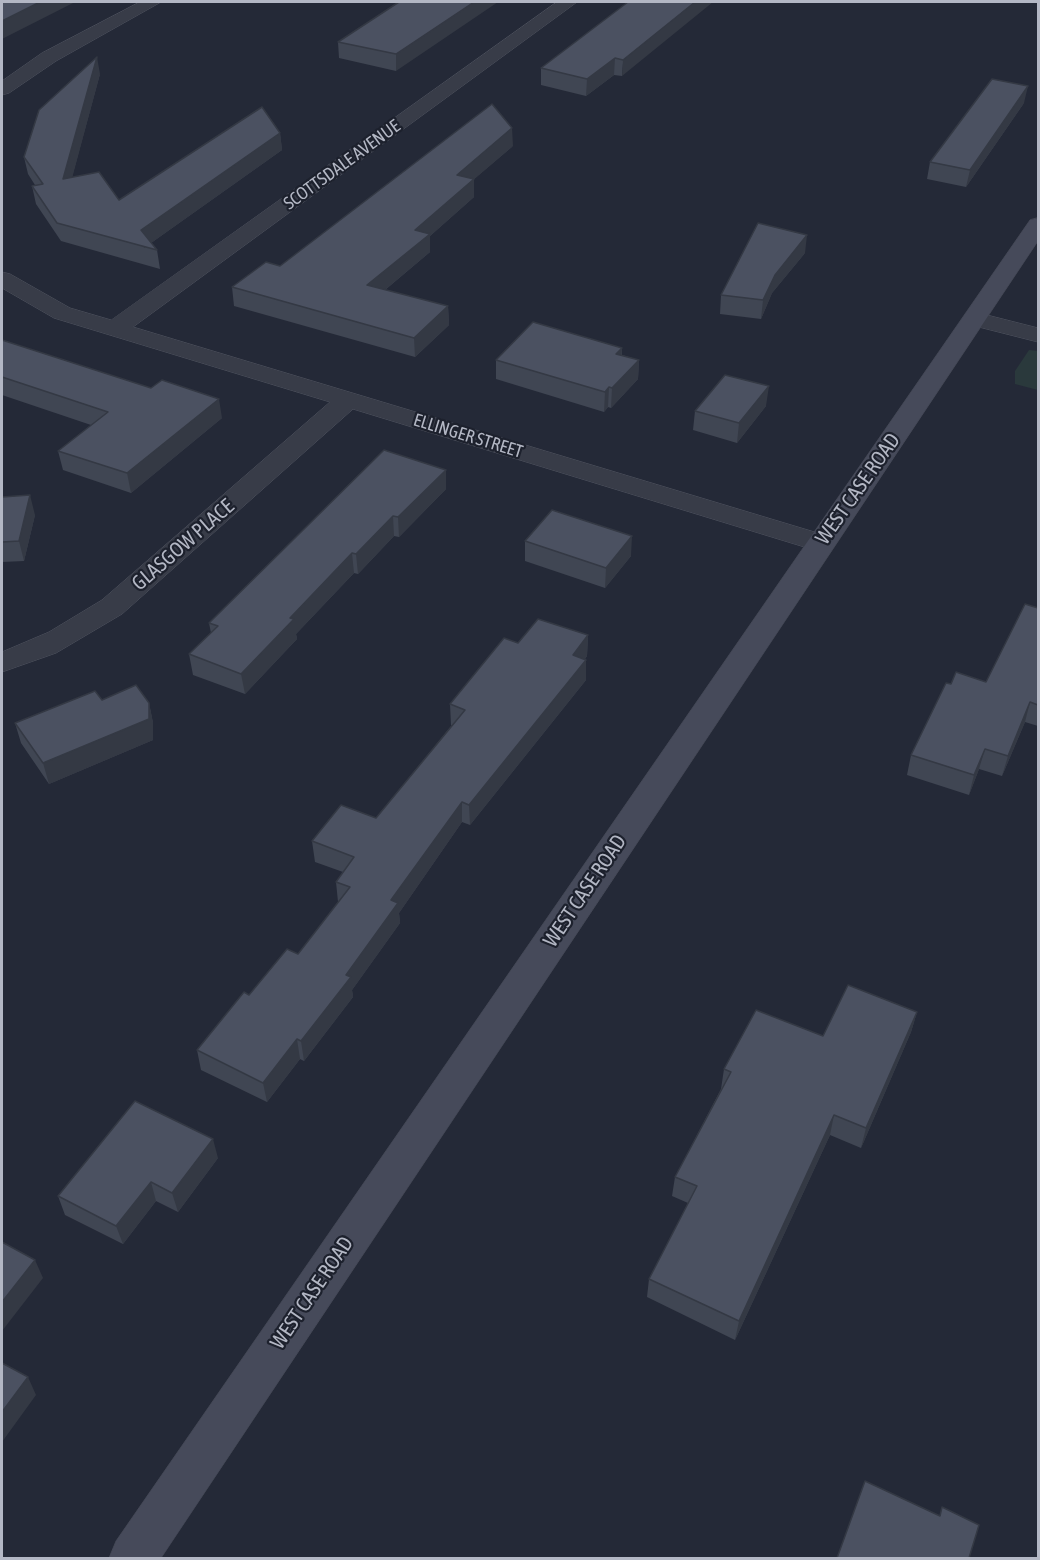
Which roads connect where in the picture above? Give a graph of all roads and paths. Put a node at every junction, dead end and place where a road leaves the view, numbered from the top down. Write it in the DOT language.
graph roads {
  1 [pos="152,2"];
  2 [pos="568,2"];
  3 [pos="2,89"];
  4 [pos="1038,225"];
  5 [pos="2,279"];
  6 [pos="975,319"];
  7 [pos="116,329"];
  8 [pos="1038,334"];
  9 [pos="348,400"];
  10 [pos="821,543"];
  11 [pos="2,662"];
  12 [pos="133,1558"];
  1 -- 3 [label="street"];
  2 -- 7 [label="street, SCOTTSDALE AVENUE"];
  4 -- 6 [label="main road, WEST CASE ROAD"];
  5 -- 7 [label="street, ELLINGER STREET"];
  6 -- 8 [label="street"];
  6 -- 10 [label="main road, WEST CASE ROAD"];
  7 -- 9 [label="street, ELLINGER STREET"];
  9 -- 10 [label="street, ELLINGER STREET"];
  9 -- 11 [label="street, GLASGOW PLACE"];
  10 -- 12 [label="main road, WEST CASE ROAD"];
}
